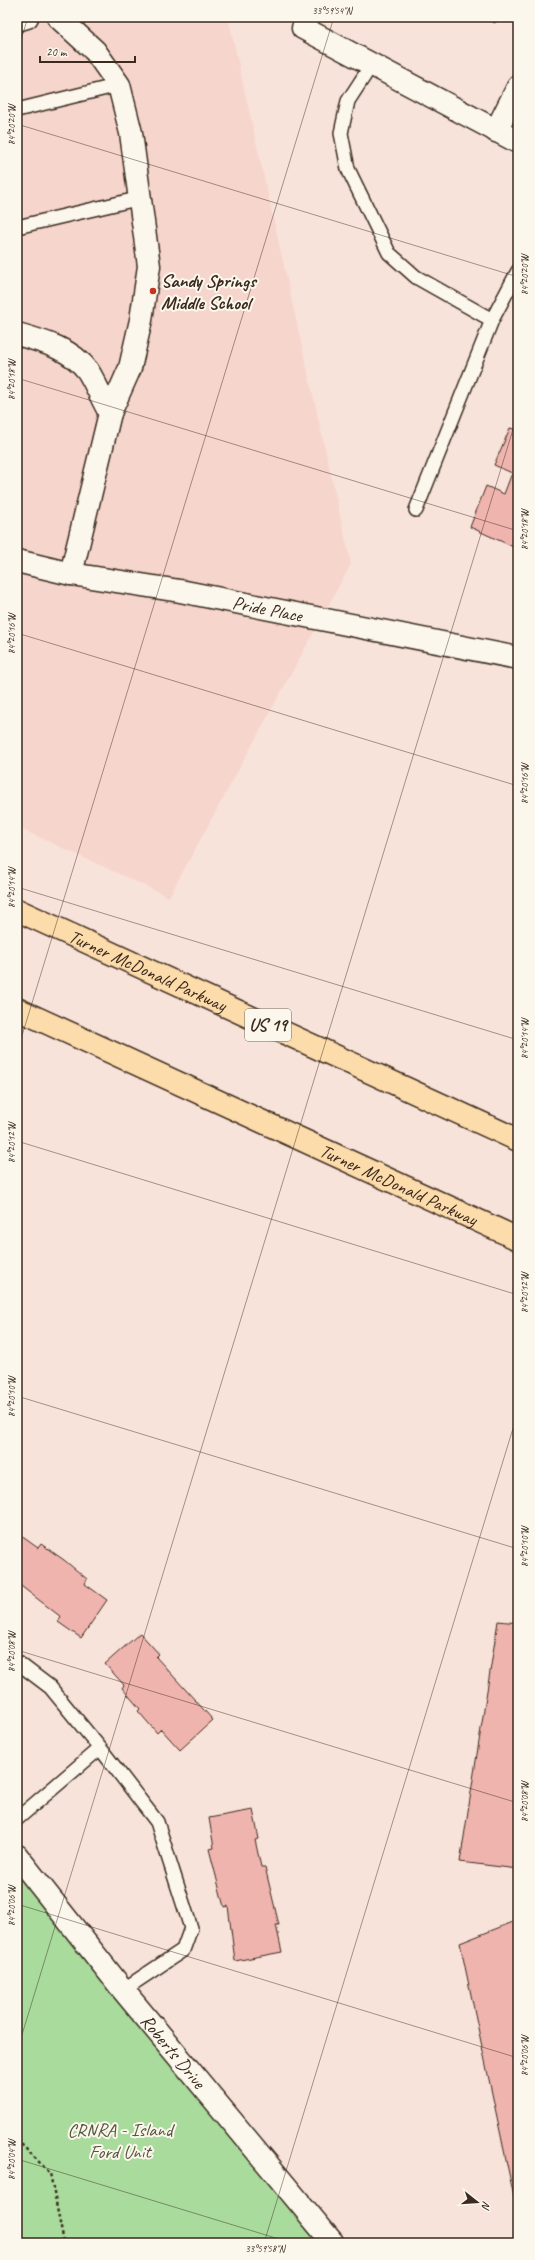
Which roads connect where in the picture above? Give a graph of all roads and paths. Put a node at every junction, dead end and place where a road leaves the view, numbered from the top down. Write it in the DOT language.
graph roads {
  1 [pos="27,17"];
  2 [pos="58,17"];
  3 [pos="17,20"];
  4 [pos="303,28"];
  5 [pos="372,64"];
  6 [pos="119,86"];
  7 [pos="518,87"];
  8 [pos="17,110"];
  9 [pos="496,130"];
  10 [pos="518,142"];
  11 [pos="140,198"];
  12 [pos="17,227"];
  13 [pos="518,271"];
  14 [pos="492,320"];
  15 [pos="17,334"];
  16 [pos="110,413"];
  17 [pos="416,510"];
  18 [pos="17,561"];
  19 [pos="71,574"];
  20 [pos="518,658"];
  21 [pos="17,910"];
  22 [pos="17,1009"];
  23 [pos="518,1140"];
  24 [pos="518,1239"];
  25 [pos="17,1662"];
  26 [pos="100,1748"];
  27 [pos="17,1819"];
  28 [pos="17,1856"];
  29 [pos="123,1990"];
  30 [pos="17,2140"];
  31 [pos="64,2243"];
  32 [pos="333,2243"];
  1 -- 3 [label="street"];
  2 -- 6 [label="street"];
  4 -- 5 [label="street"];
  5 -- 9 [label="street"];
  5 -- 14 [label="lane"];
  6 -- 8 [label="lane"];
  6 -- 11 [label="street"];
  7 -- 9 [label="street"];
  9 -- 10 [label="street"];
  11 -- 12 [label="lane"];
  11 -- 16 [label="street"];
  13 -- 14 [label="lane"];
  14 -- 17 [label="lane"];
  15 -- 16 [label="street"];
  16 -- 19 [label="street"];
  18 -- 19 [label="street, Pride Place"];
  19 -- 20 [label="street, Pride Place"];
  21 -- 23 [label="highway, Turner McDonald Parkway / US 19"];
  22 -- 24 [label="highway, Turner McDonald Parkway"];
  25 -- 26 [label="lane"];
  26 -- 27 [label="lane"];
  26 -- 29 [label="lane"];
  28 -- 29 [label="street, Roberts Drive"];
  29 -- 32 [label="street, Roberts Drive"];
  30 -- 31 [label="path"];
}
